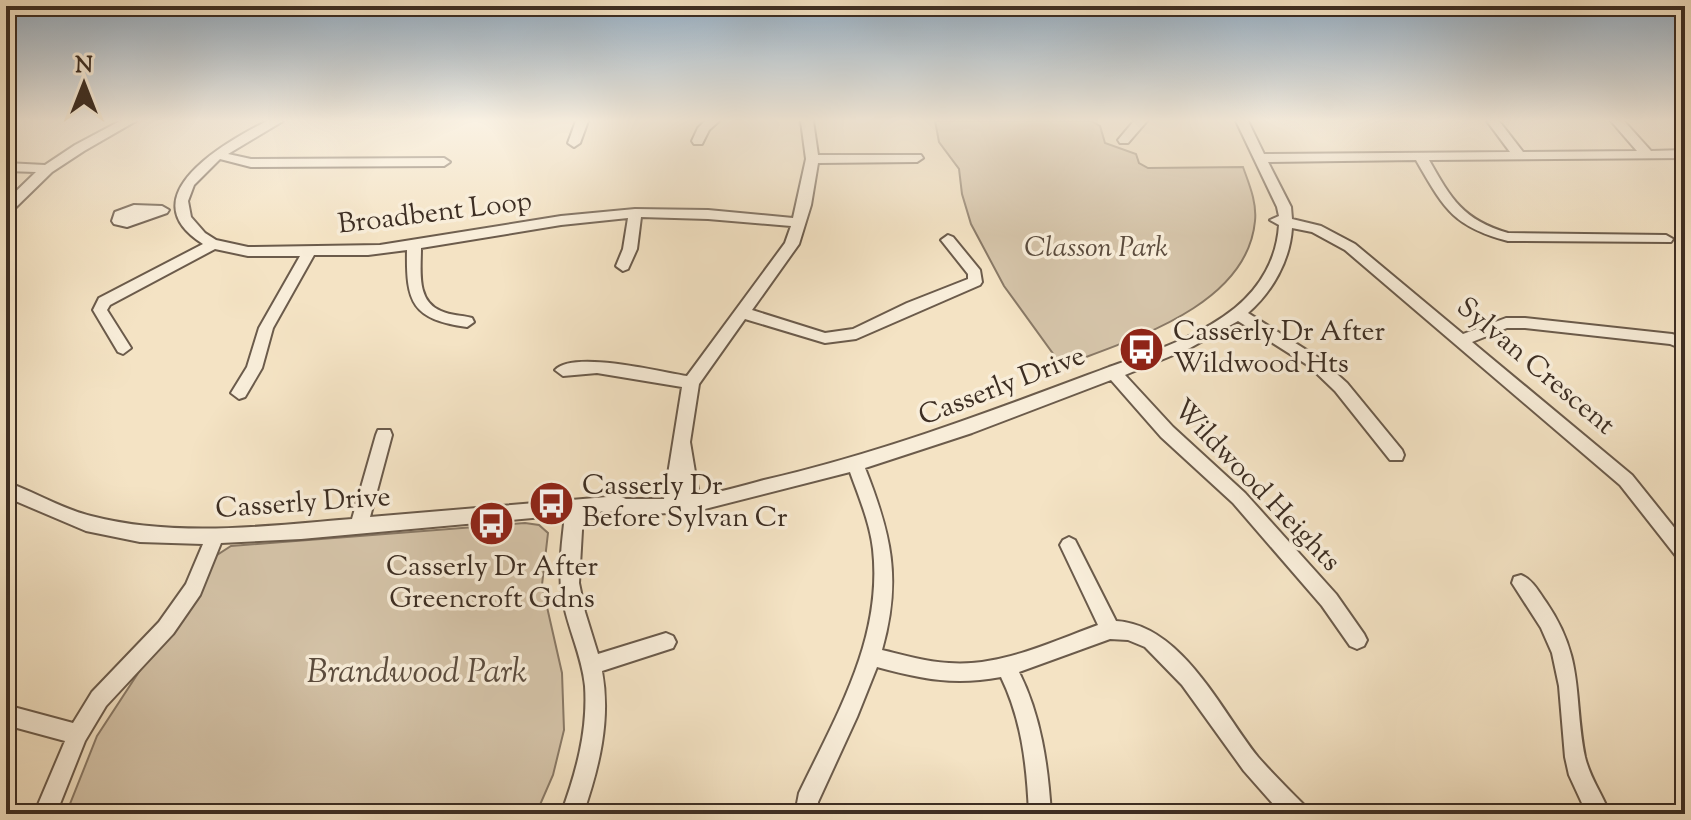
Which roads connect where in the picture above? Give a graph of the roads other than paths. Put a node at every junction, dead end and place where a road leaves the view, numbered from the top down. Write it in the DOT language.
graph roads {
  1 [pos="63,159"];
  2 [pos="212,159"];
  3 [pos="235,159"];
  4 [pos="812,159"];
  5 [pos="1261,159"];
  6 [pos="1422,159"];
  7 [pos="444,162"];
  8 [pos="6,167"];
  9 [pos="48,169"];
  10 [pos="182,206"];
  11 [pos="6,209"];
  12 [pos="162,210"];
  13 [pos="635,213"];
  14 [pos="799,223"];
  15 [pos="1282,224"];
  16 [pos="1666,239"];
  17 [pos="948,240"];
  18 [pos="214,244"];
  19 [pos="414,245"];
  20 [pos="310,251"];
  21 [pos="623,266"];
  22 [pos="743,313"];
  23 [pos="1238,314"];
  24 [pos="467,322"];
  25 [pos="1459,341"];
  26 [pos="1685,344"];
  27 [pos="123,348"];
  28 [pos="563,370"];
  29 [pos="1113,372"];
  30 [pos="691,383"];
  31 [pos="239,393"];
  32 [pos="384,435"];
  33 [pos="683,444"];
  34 [pos="1396,455"];
  35 [pos="856,466"];
  36 [pos="6,489"];
  37 [pos="691,498"];
  38 [pos="672,500"];
  39 [pos="575,508"];
  40 [pos="359,526"];
  41 [pos="215,537"];
  42 [pos="1069,545"];
  43 [pos="1685,554"];
  44 [pos="1521,583"];
  45 [pos="1110,630"];
  46 [pos="1357,640"];
  47 [pos="666,642"];
  48 [pos="872,656"];
  49 [pos="592,665"];
  50 [pos="1006,667"];
  51 [pos="6,715"];
  52 [pos="78,734"];
  53 [pos="45,814"];
  54 [pos="572,814"];
  55 [pos="806,814"];
  56 [pos="1040,814"];
  57 [pos="1297,814"];
  58 [pos="1599,814"];
  1 -- 9 [label="street"];
  2 -- 10 [label="street"];
  3 -- 7 [label="street"];
  4 -- 14 [label="street"];
  5 -- 15 [label="street, Casserly Drive"];
  6 -- 16 [label="street"];
  8 -- 9 [label="street"];
  9 -- 11 [label="street"];
  10 -- 12 [label="street"];
  10 -- 18 [label="street"];
  13 -- 14 [label="street, Broadbent Loop"];
  13 -- 19 [label="street, Broadbent Loop"];
  13 -- 21 [label="street"];
  14 -- 22 [label="street"];
  15 -- 23 [label="street, Casserly Drive"];
  15 -- 25 [label="street, Sylvan Crescent"];
  17 -- 22 [label="street"];
  18 -- 20 [label="street, Broadbent Loop"];
  18 -- 27 [label="street"];
  19 -- 20 [label="street, Broadbent Loop"];
  19 -- 24 [label="street"];
  20 -- 31 [label="street"];
  22 -- 30 [label="street"];
  23 -- 29 [label="street, Casserly Drive"];
  23 -- 34 [label="street"];
  25 -- 26 [label="street"];
  25 -- 43 [label="street, Sylvan Crescent"];
  28 -- 30 [label="street"];
  29 -- 35 [label="street, Casserly Drive"];
  29 -- 46 [label="street, Wildwood Heights"];
  30 -- 33 [label="street"];
  32 -- 40 [label="street"];
  33 -- 37 [label="street"];
  33 -- 38 [label="street"];
  35 -- 37 [label="street, Casserly Drive"];
  35 -- 48 [label="street"];
  36 -- 41 [label="street, Casserly Drive"];
  37 -- 38 [label="street, Casserly Drive"];
  38 -- 39 [label="street, Casserly Drive"];
  39 -- 40 [label="street, Casserly Drive"];
  39 -- 49 [label="street"];
  40 -- 41 [label="street, Casserly Drive"];
  41 -- 52 [label="street"];
  42 -- 45 [label="street"];
  44 -- 58 [label="street"];
  45 -- 50 [label="street"];
  45 -- 57 [label="street"];
  47 -- 49 [label="street"];
  48 -- 50 [label="street"];
  48 -- 55 [label="street"];
  49 -- 54 [label="street"];
  50 -- 56 [label="street"];
  51 -- 52 [label="street"];
  52 -- 53 [label="street"];
}
